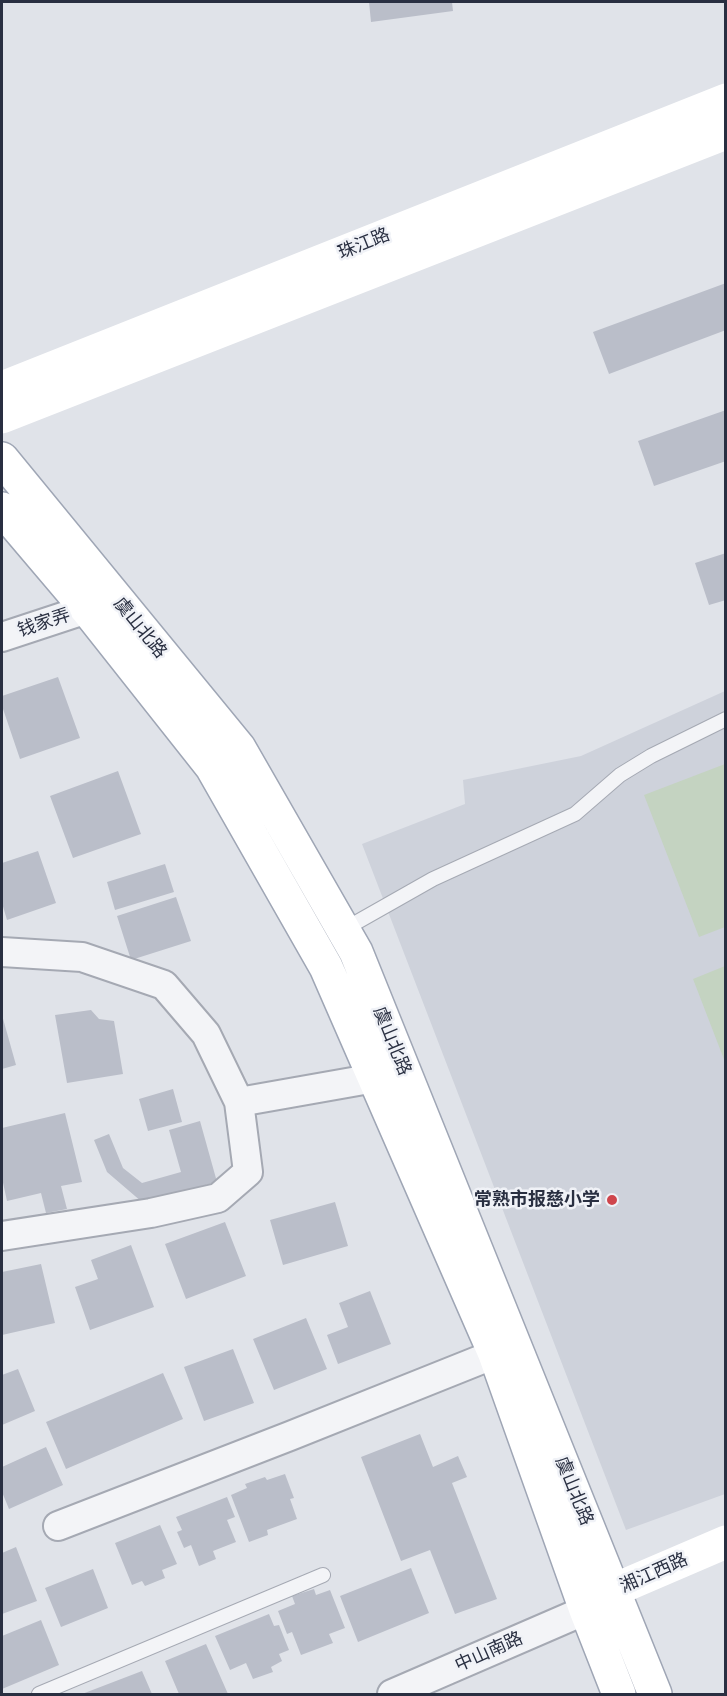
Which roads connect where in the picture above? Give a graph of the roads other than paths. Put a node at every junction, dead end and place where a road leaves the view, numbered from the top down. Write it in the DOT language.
graph roads {
  1 [pos="726,100"];
  2 [pos="726,133"];
  3 [pos="2,387"];
  4 [pos="2,417"];
  5 [pos="2,459"];
  6 [pos="2,509"];
  7 [pos="87,609"];
  8 [pos="2,637"];
  9 [pos="726,719"];
  10 [pos="343,930"];
  11 [pos="2,952"];
  12 [pos="375,1078"];
  13 [pos="239,1102"];
  14 [pos="2,1236"];
  15 [pos="495,1354"];
  16 [pos="58,1526"];
  17 [pos="726,1542"];
  18 [pos="323,1575"];
  19 [pos="614,1590"];
  20 [pos="586,1610"];
  21 [pos="39,1695"];
  22 [pos="392,1695"];
  23 [pos="619,1695"];
  24 [pos="655,1695"];
  1 -- 3 [label="main road, 珠江路"];
  2 -- 4 [label="main road, 珠江路"];
  5 -- 10 [label="main road, 虞山北路"];
  6 -- 7 [label="main road, 虞山北路"];
  7 -- 8 [label="street, 钱家弄"];
  7 -- 12 [label="main road, 虞山北路"];
  9 -- 10 [label="lane"];
  10 -- 19 [label="main road, 虞山北路"];
  11 -- 13 [label="street"];
  12 -- 13 [label="street"];
  12 -- 15 [label="main road, 虞山北路"];
  13 -- 14 [label="street"];
  15 -- 16 [label="street"];
  15 -- 20 [label="main road, 虞山北路"];
  17 -- 19 [label="main road, 湘江西路"];
  18 -- 21 [label="lane"];
  19 -- 20 [label="main road, 湘江西路"];
  19 -- 24 [label="main road, 虞山北路"];
  20 -- 22 [label="street, 中山南路"];
  20 -- 23 [label="main road, 虞山北路"];
}
